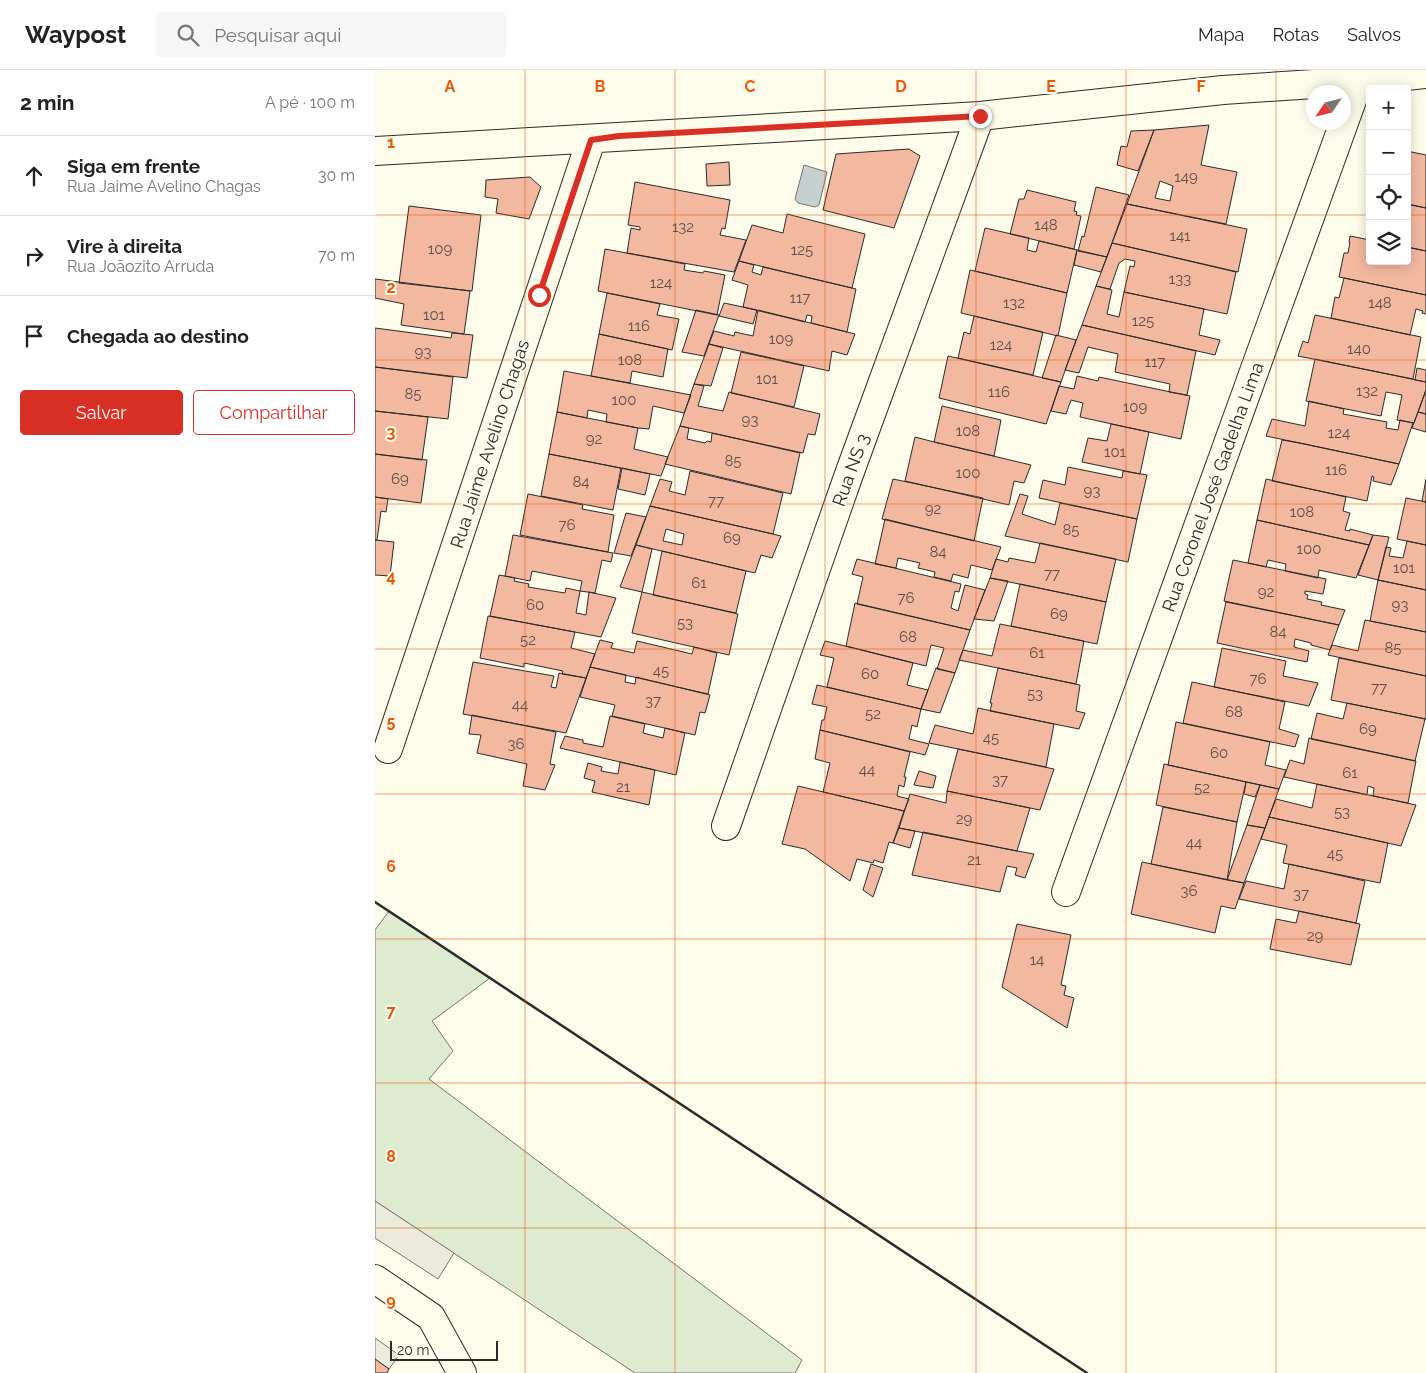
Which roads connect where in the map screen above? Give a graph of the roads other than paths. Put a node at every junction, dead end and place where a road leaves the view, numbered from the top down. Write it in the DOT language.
graph roads {
  1 [pos="1426,74"];
  2 [pos="1359,81"];
  3 [pos="980,116"];
  4 [pos="591,140"];
  5 [pos="375,151"];
  6 [pos="388,749"];
  7 [pos="726,826"];
  8 [pos="1066,892"];
  9 [pos="375,1279"];
  10 [pos="462,1373"];
  1 -- 2 [label="street"];
  2 -- 3 [label="street"];
  2 -- 8 [label="street, Rua Coronel José Gadelha Lima"];
  3 -- 4 [label="street"];
  3 -- 7 [label="street, Rua NS 3"];
  4 -- 5 [label="street"];
  4 -- 6 [label="street, Rua Jaime Avelino Chagas"];
  9 -- 10 [label="street"];
}
